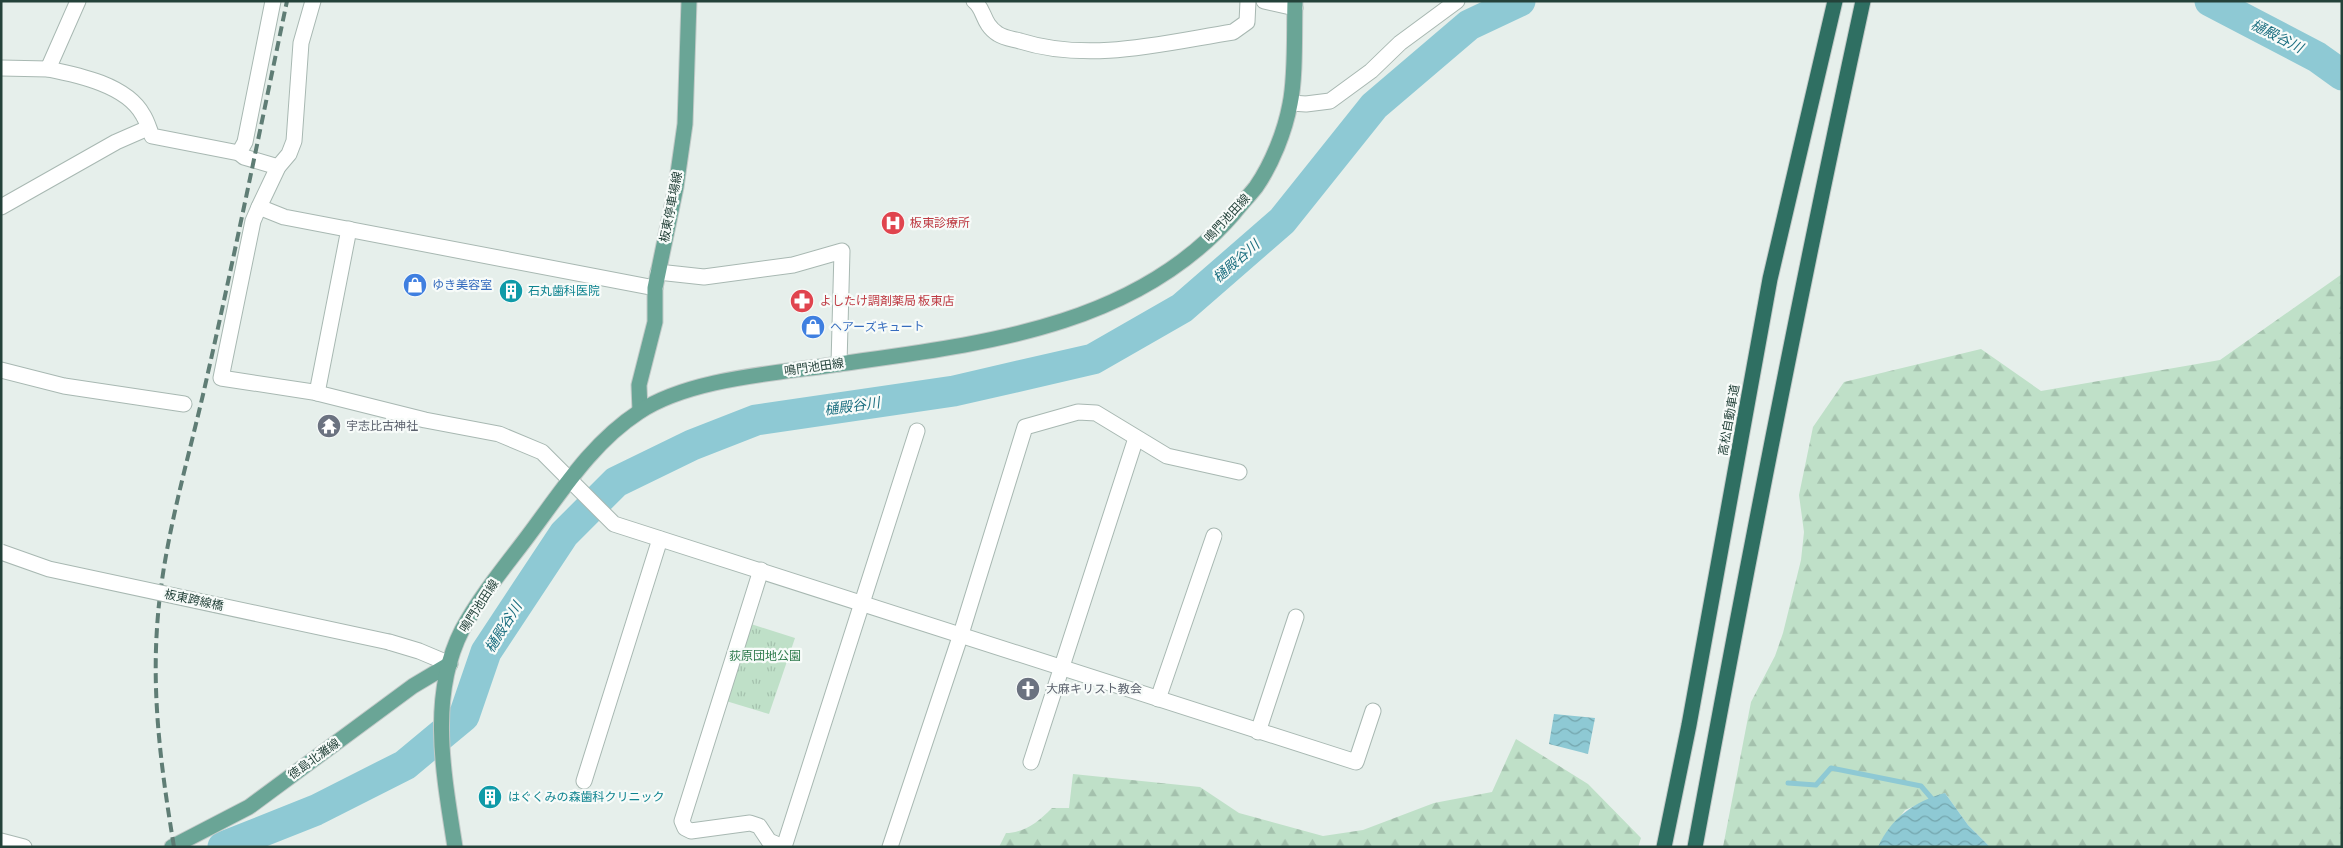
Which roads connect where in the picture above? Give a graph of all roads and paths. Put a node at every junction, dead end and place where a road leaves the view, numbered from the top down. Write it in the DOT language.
graph roads {
  1 [pos="78,1"];
  2 [pos="273,1"];
  3 [pos="313,1"];
  4 [pos="689,1"];
  5 [pos="1248,1"];
  6 [pos="1264,1"];
  7 [pos="1457,1"];
  8 [pos="1835,1"];
  9 [pos="1863,1"];
  10 [pos="977,2"];
  11 [pos="1295,4"];
  12 [pos="1,68"];
  13 [pos="48,69"];
  14 [pos="1290,103"];
  15 [pos="148,128"];
  16 [pos="239,153"];
  17 [pos="278,167"];
  18 [pos="1,207"];
  19 [pos="259,207"];
  20 [pos="349,229"];
  21 [pos="658,272"];
  22 [pos="655,288"];
  23 [pos="839,364"];
  24 [pos="1,370"];
  25 [pos="317,393"];
  26 [pos="184,404"];
  27 [pos="640,411"];
  28 [pos="917,430"];
  29 [pos="1136,438"];
  30 [pos="1239,472"];
  31 [pos="569,479"];
  32 [pos="1214,536"];
  33 [pos="660,539"];
  34 [pos="1,552"];
  35 [pos="761,570"];
  36 [pos="862,602"];
  37 [pos="1296,617"];
  38 [pos="961,634"];
  39 [pos="450,664"];
  40 [pos="1061,667"];
  41 [pos="1158,699"];
  42 [pos="1374,711"];
  43 [pos="1258,732"];
  44 [pos="1031,762"];
  45 [pos="584,782"];
  46 [pos="1,841"];
  47 [pos="24,847"];
  48 [pos="172,847"];
  49 [pos="455,847"];
  50 [pos="783,847"];
  51 [pos="890,847"];
  52 [pos="1664,847"];
  53 [pos="1695,847"];
  1 -- 13 [label="street"];
  2 -- 16 [label="street"];
  3 -- 17 [label="street"];
  4 -- 21 [label="main road, 板東停車場線"];
  5 -- 10 [label="street"];
  6 -- 11 [label="street"];
  7 -- 14 [label="street"];
  8 -- 52 [label="highway, 高松自動車道"];
  9 -- 53 [label="highway"];
  11 -- 14 [label="main road, 鳴門池田線"];
  12 -- 13 [label="street"];
  13 -- 15 [label="street"];
  14 -- 23 [label="main road, 鳴門池田線"];
  15 -- 16 [label="street"];
  15 -- 18 [label="street"];
  16 -- 17 [label="street"];
  17 -- 19 [label="street"];
  19 -- 20 [label="street"];
  19 -- 25 [label="street"];
  20 -- 22 [label="street"];
  20 -- 25 [label="street"];
  21 -- 22 [label="main road, 板東停車場線"];
  21 -- 23 [label="street"];
  22 -- 27 [label="main road, 板東停車場線"];
  23 -- 27 [label="main road, 鳴門池田線"];
  24 -- 26 [label="street"];
  25 -- 31 [label="street"];
  27 -- 31 [label="main road, 鳴門池田線"];
  28 -- 36 [label="street"];
  29 -- 30 [label="street"];
  29 -- 38 [label="street"];
  29 -- 40 [label="street"];
  31 -- 33 [label="street"];
  31 -- 39 [label="main road, 鳴門池田線"];
  32 -- 41 [label="street"];
  33 -- 35 [label="street"];
  33 -- 45 [label="street"];
  34 -- 39 [label="street, 板東跨線橋, bridge"];
  35 -- 36 [label="street"];
  35 -- 50 [label="street"];
  36 -- 38 [label="street"];
  36 -- 50 [label="street"];
  37 -- 43 [label="street"];
  38 -- 40 [label="street"];
  38 -- 51 [label="street"];
  39 -- 48 [label="main road, 徳島北灘線"];
  39 -- 49 [label="main road, 鳴門池田線"];
  40 -- 41 [label="street"];
  40 -- 44 [label="street"];
  41 -- 43 [label="street"];
  42 -- 43 [label="street"];
  46 -- 47 [label="street"];
}
